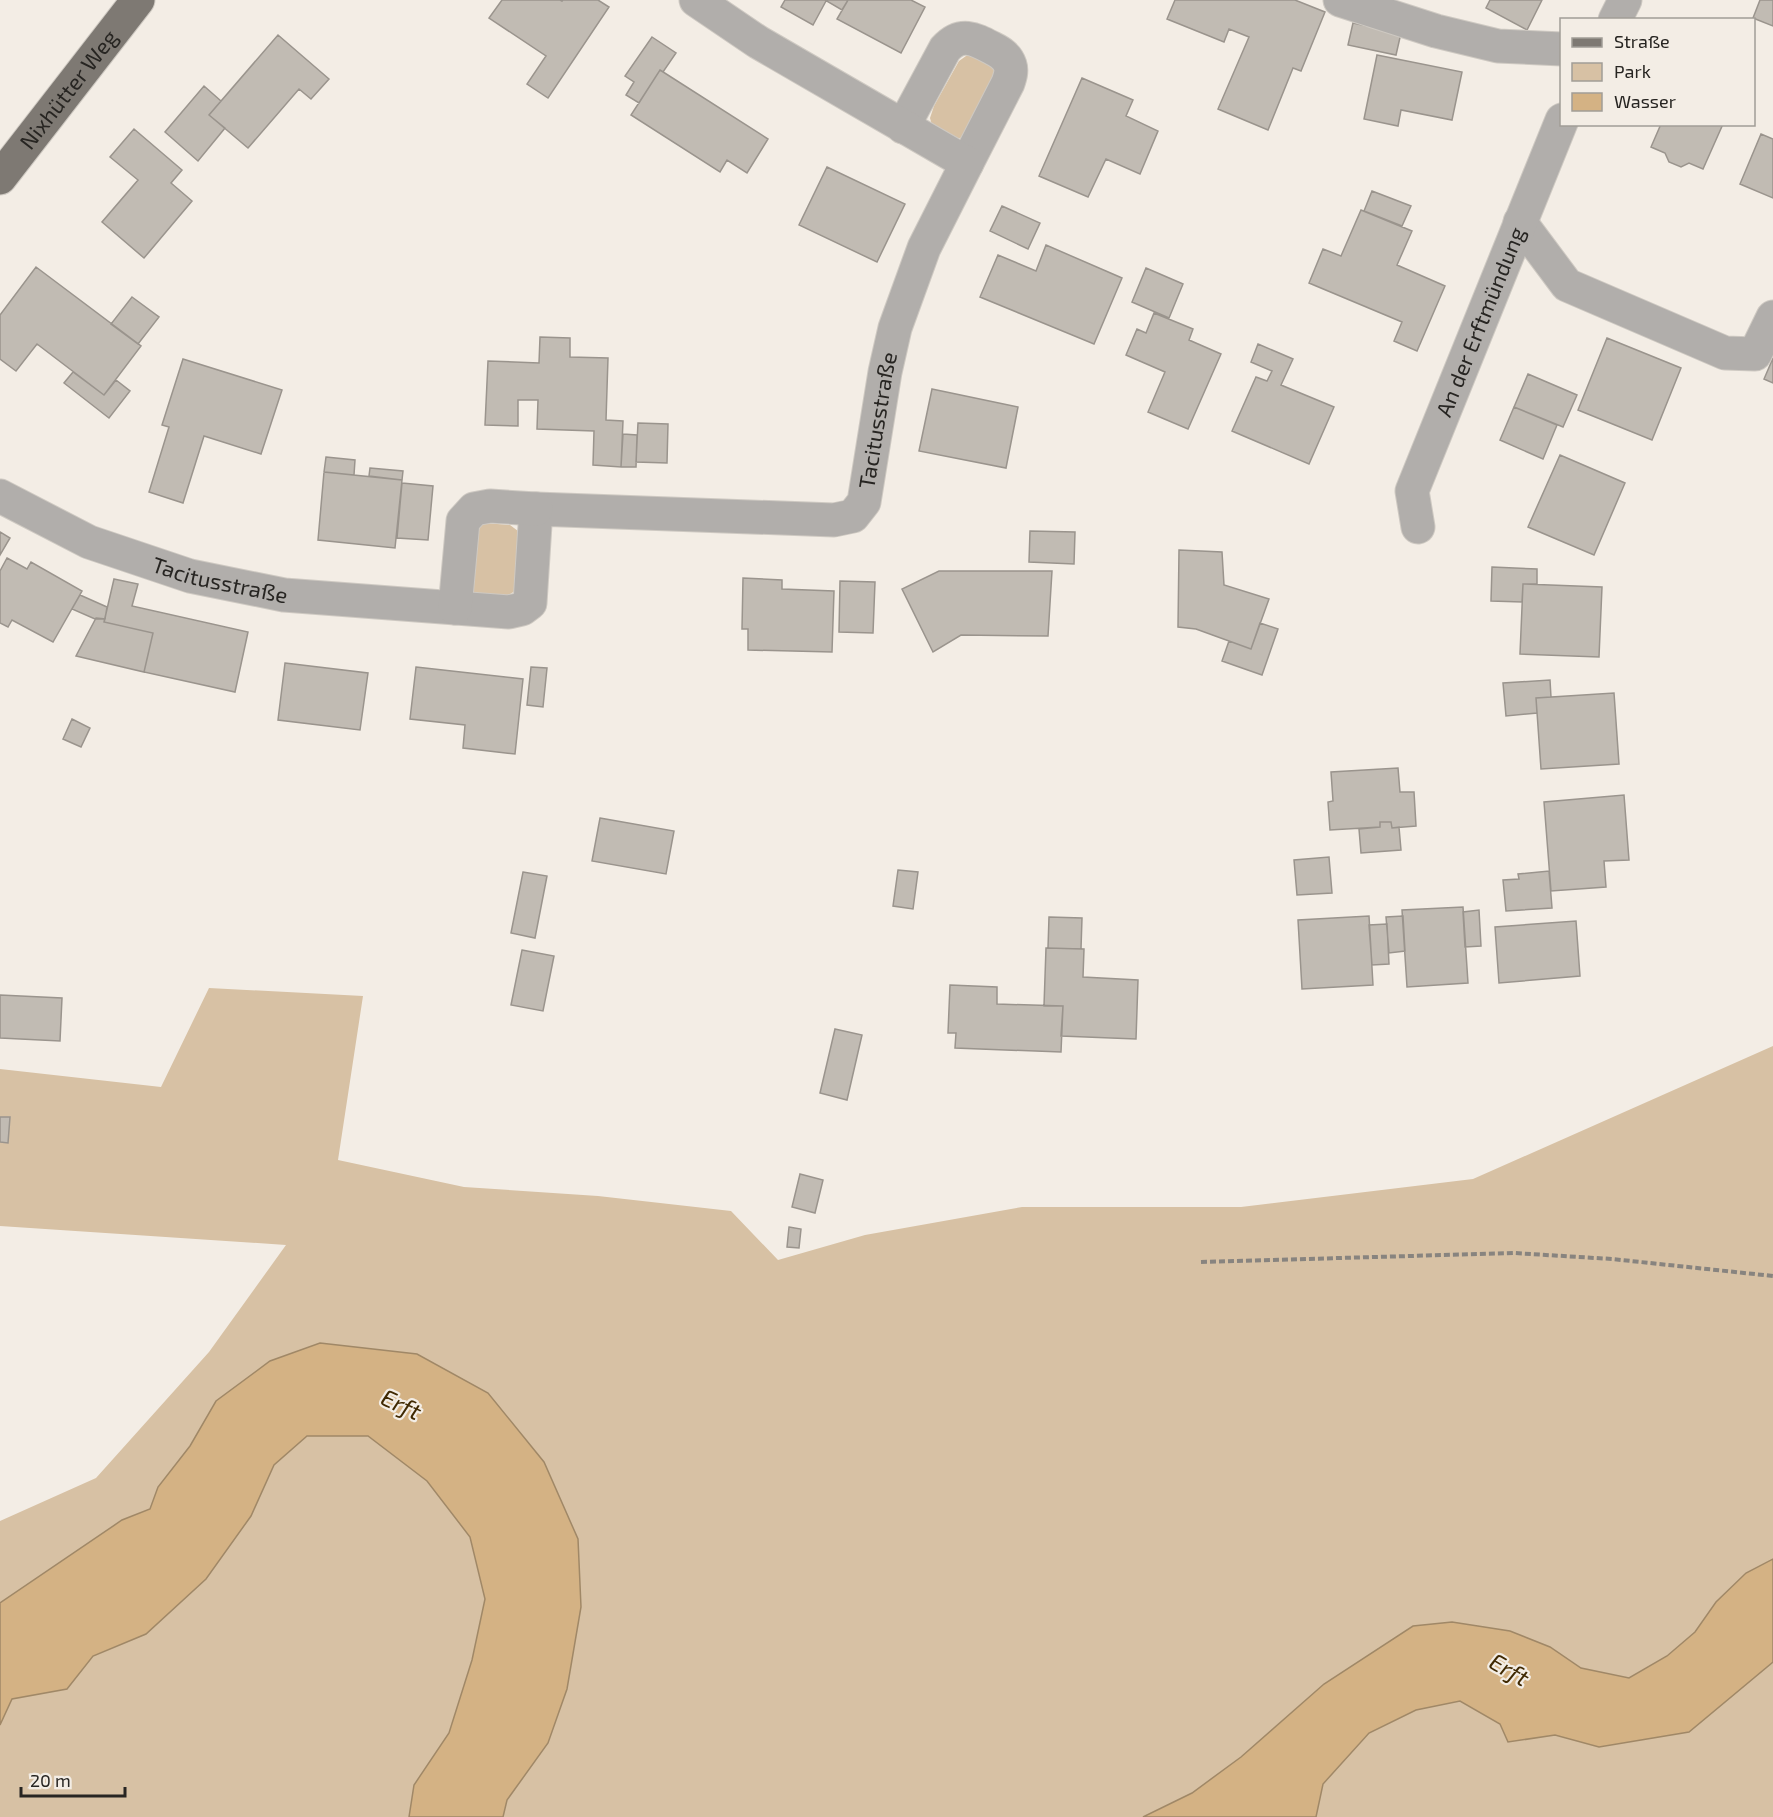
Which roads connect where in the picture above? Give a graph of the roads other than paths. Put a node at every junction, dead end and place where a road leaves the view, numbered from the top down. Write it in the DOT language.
graph roads {
  1 [pos="138,0"];
  2 [pos="696,0"];
  3 [pos="1340,0"];
  4 [pos="1625,0"];
  5 [pos="1616,18"];
  6 [pos="1560,49"];
  7 [pos="1560,125"];
  8 [pos="903,127"];
  9 [pos="967,164"];
  10 [pos="0,178"];
  11 [pos="1520,222"];
  12 [pos="1773,317"];
  13 [pos="0,496"];
  14 [pos="536,509"];
  15 [pos="1418,527"];
  16 [pos="455,608"];
  1 -- 10 [label="main road, Nixhütter Weg"];
  2 -- 8 [label="street"];
  3 -- 6 [label="street"];
  4 -- 5 [label="street"];
  7 -- 11 [label="street, An der Erftmündung"];
  8 -- 9 [label="street"];
  8 -- 9 [label="street, Tacitusstraße"];
  9 -- 14 [label="street, Tacitusstraße"];
  11 -- 12 [label="street"];
  11 -- 15 [label="street, An der Erftmündung"];
  13 -- 16 [label="street, Tacitusstraße"];
  14 -- 16 [label="street, Tacitusstraße"];
  14 -- 16 [label="street, Tacitusstraße"];
}
